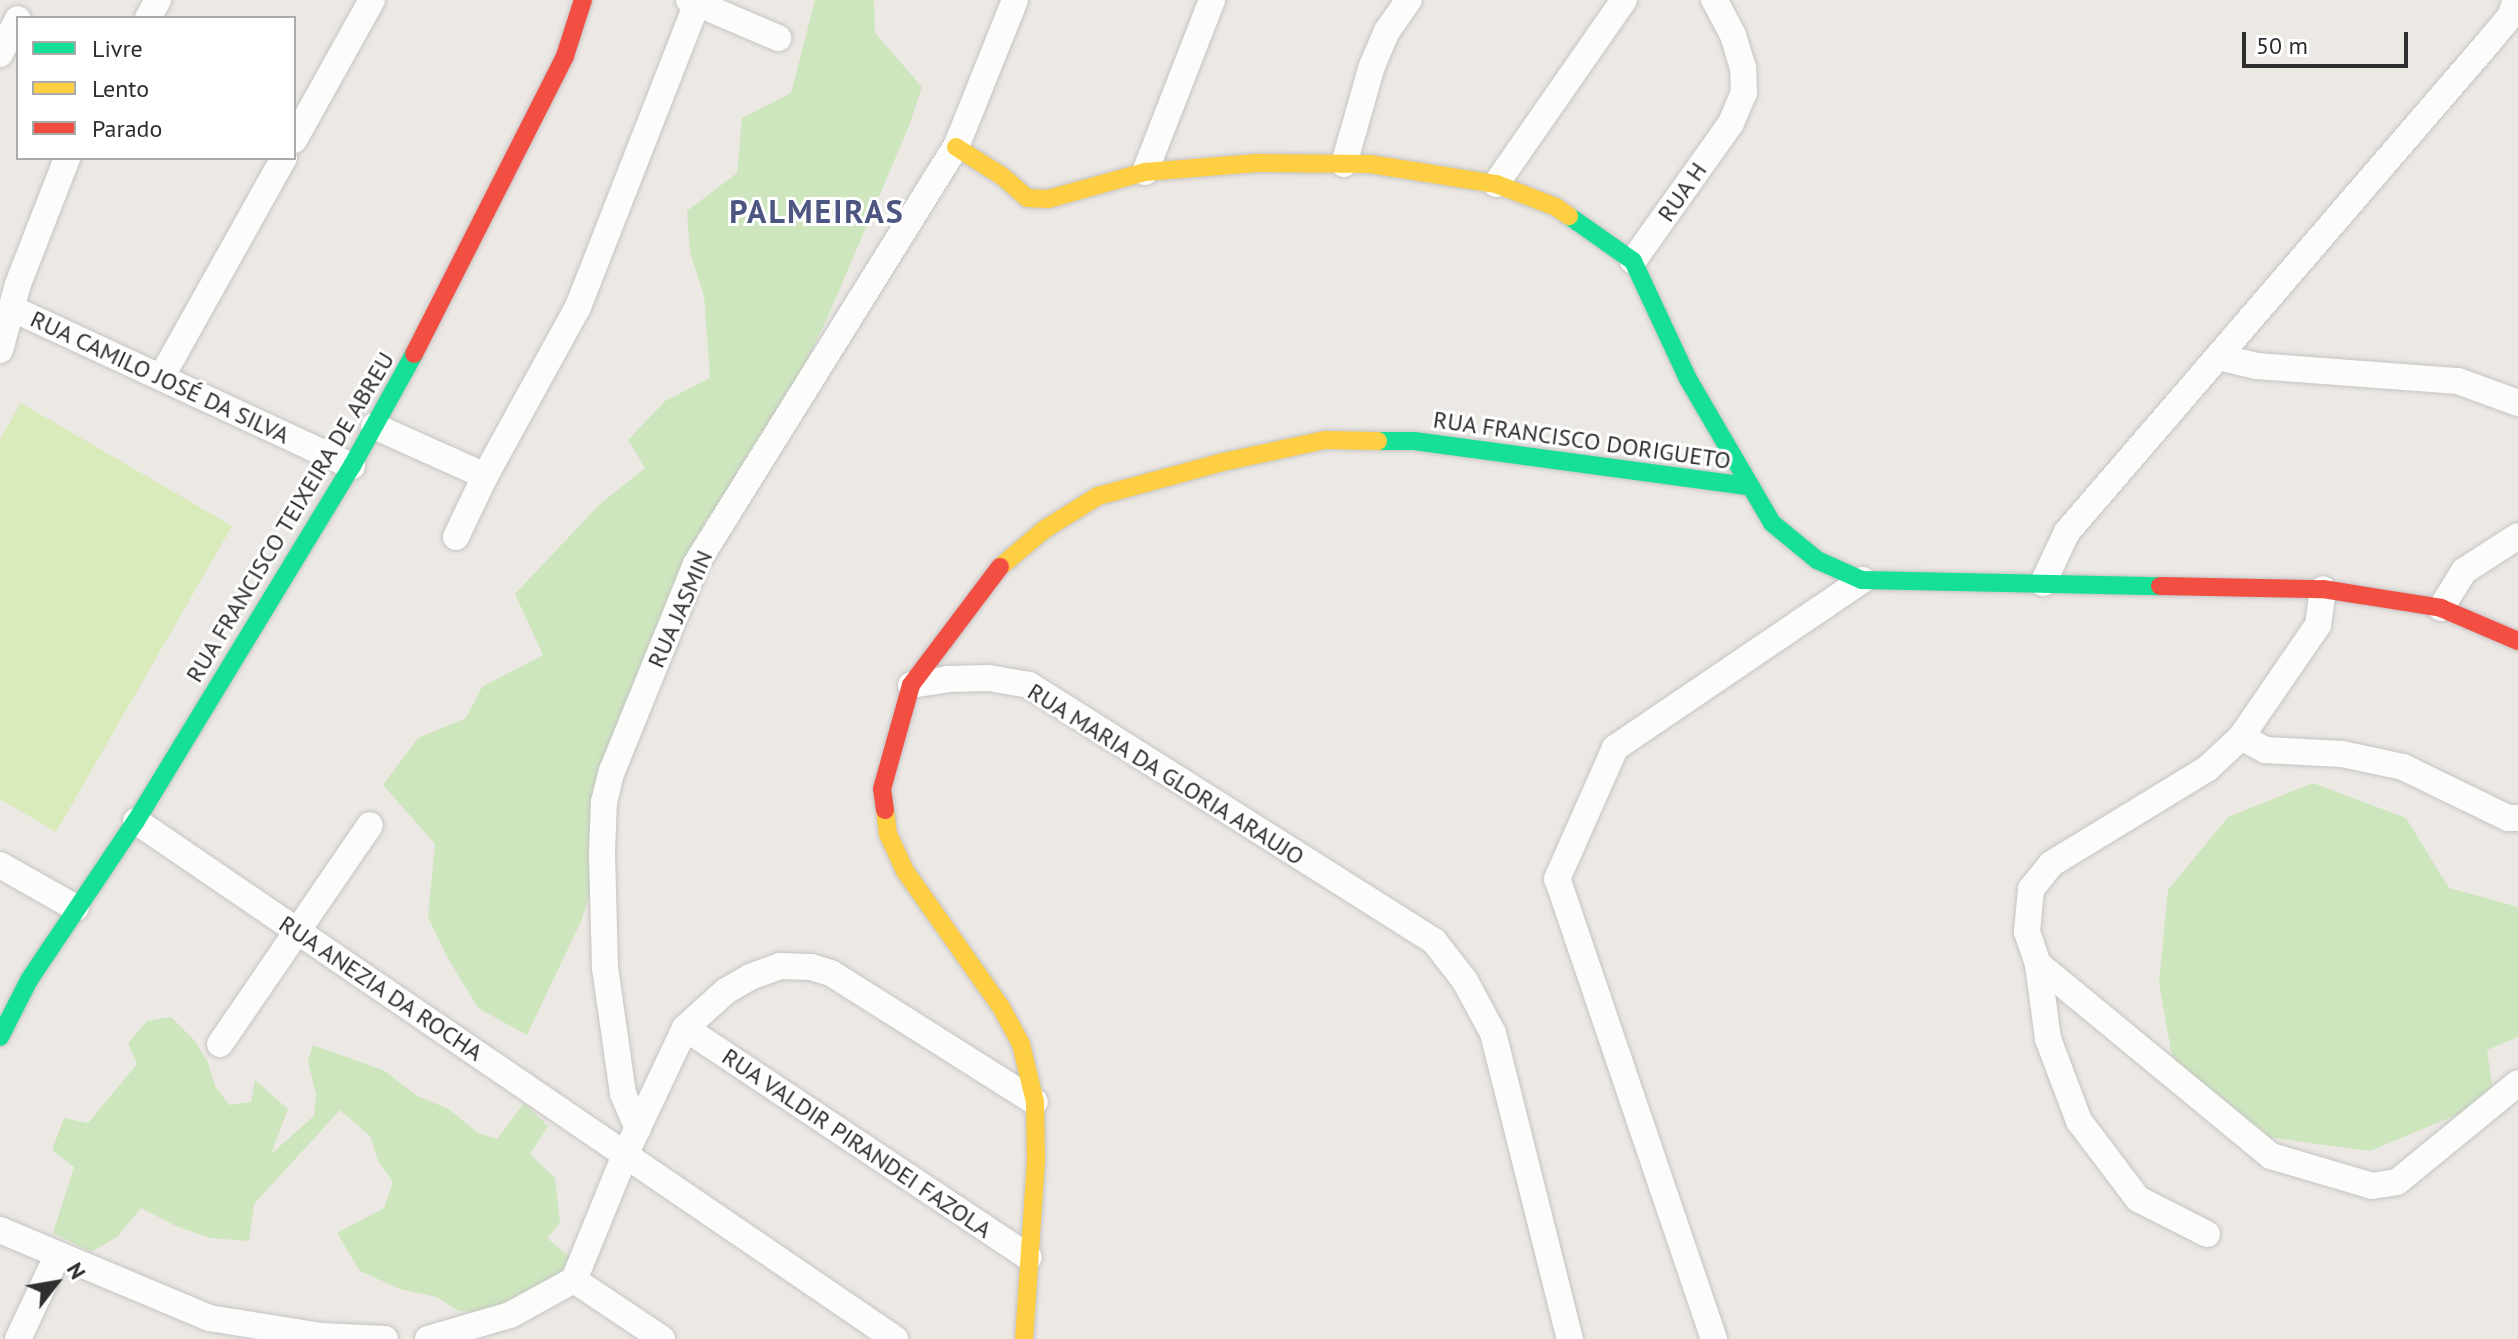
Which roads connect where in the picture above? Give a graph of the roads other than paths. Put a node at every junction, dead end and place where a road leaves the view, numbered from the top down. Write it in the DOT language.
graph roads {
  1 [pos="372,0"];
  2 [pos="1015,0"];
  3 [pos="1212,0"];
  4 [pos="1409,0"];
  5 [pos="1624,0"];
  6 [pos="1714,0"];
  7 [pos="2516,0"];
  8 [pos="575,2"];
  9 [pos="693,2"];
  10 [pos="16,22"];
  11 [pos="778,38"];
  12 [pos="0,54"];
  13 [pos="296,136"];
  14 [pos="956,147"];
  15 [pos="66,160"];
  16 [pos="283,160"];
  17 [pos="1344,164"];
  18 [pos="1145,172"];
  19 [pos="1496,184"];
  20 [pos="1633,261"];
  21 [pos="11,308"];
  22 [pos="0,350"];
  23 [pos="2218,357"];
  24 [pos="162,376"];
  25 [pos="2518,403"];
  26 [pos="374,426"];
  27 [pos="352,466"];
  28 [pos="485,476"];
  29 [pos="1749,486"];
  30 [pos="2518,536"];
  31 [pos="456,537"];
  32 [pos="1862,580"];
  33 [pos="2043,583"];
  34 [pos="2323,589"];
  35 [pos="2441,608"];
  36 [pos="2518,641"];
  37 [pos="911,685"];
  38 [pos="2241,737"];
  39 [pos="2518,818"];
  40 [pos="136,821"];
  41 [pos="370,825"];
  42 [pos="0,865"];
  43 [pos="76,908"];
  44 [pos="298,932"];
  45 [pos="2038,964"];
  46 [pos="685,1028"];
  47 [pos="0,1037"];
  48 [pos="220,1044"];
  49 [pos="2518,1083"];
  50 [pos="1035,1102"];
  51 [pos="638,1129"];
  52 [pos="625,1155"];
  53 [pos="0,1230"];
  54 [pos="2207,1234"];
  55 [pos="57,1256"];
  56 [pos="1029,1257"];
  57 [pos="574,1280"];
  58 [pos="18,1339"];
  59 [pos="385,1339"];
  60 [pos="428,1339"];
  61 [pos="662,1339"];
  62 [pos="895,1339"];
  63 [pos="1024,1339"];
  64 [pos="1570,1339"];
  65 [pos="1714,1339"];
  1 -- 13 [label="street"];
  2 -- 14 [label="street, RUA JASMIN"];
  3 -- 18 [label="street"];
  4 -- 17 [label="street"];
  5 -- 19 [label="street"];
  6 -- 20 [label="street, RUA H"];
  7 -- 23 [label="street"];
  8 -- 26 [label="street, RUA FRANCISCO TEIXEIRA DE ABREU"];
  9 -- 11 [label="street"];
  9 -- 28 [label="street"];
  10 -- 12 [label="street"];
  14 -- 18 [label="street"];
  14 -- 51 [label="street, RUA JASMIN"];
  15 -- 21 [label="street"];
  16 -- 24 [label="street"];
  17 -- 18 [label="street"];
  17 -- 19 [label="street"];
  19 -- 20 [label="street"];
  20 -- 29 [label="street"];
  21 -- 22 [label="street"];
  21 -- 24 [label="street, RUA CAMILO JOSÉ DA SILVA"];
  23 -- 25 [label="street"];
  23 -- 33 [label="street"];
  24 -- 27 [label="street, RUA CAMILO JOSÉ DA SILVA"];
  26 -- 27 [label="street, RUA FRANCISCO TEIXEIRA DE ABREU"];
  26 -- 28 [label="street"];
  27 -- 40 [label="street, RUA FRANCISCO TEIXEIRA DE ABREU"];
  28 -- 31 [label="street"];
  29 -- 32 [label="street, RUA FRANCISCO DORIGUETO"];
  29 -- 37 [label="street, RUA FRANCISCO DORIGUETO"];
  30 -- 35 [label="street"];
  32 -- 33 [label="street, RUA FRANCISCO DORIGUETO"];
  32 -- 65 [label="street"];
  33 -- 34 [label="street, RUA FRANCISCO DORIGUETO"];
  34 -- 35 [label="street, RUA FRANCISCO DORIGUETO"];
  34 -- 38 [label="street"];
  35 -- 36 [label="street, RUA FRANCISCO DORIGUETO"];
  37 -- 50 [label="street"];
  37 -- 64 [label="street, RUA MARIA DA GLORIA ARAUJO"];
  38 -- 39 [label="street"];
  38 -- 45 [label="street"];
  40 -- 43 [label="street, RUA FRANCISCO TEIXEIRA DE ABREU"];
  40 -- 44 [label="street, RUA ANEZIA DA ROCHA"];
  41 -- 44 [label="street"];
  42 -- 43 [label="street"];
  43 -- 47 [label="street, RUA FRANCISCO TEIXEIRA DE ABREU"];
  44 -- 48 [label="street"];
  44 -- 52 [label="street, RUA ANEZIA DA ROCHA"];
  45 -- 49 [label="street"];
  45 -- 54 [label="street"];
  46 -- 50 [label="street"];
  46 -- 51 [label="street"];
  46 -- 56 [label="street, RUA VALDIR PIRANDEI FAZOLA"];
  50 -- 56 [label="street"];
  51 -- 52 [label="street"];
  52 -- 57 [label="street"];
  52 -- 62 [label="street, RUA ANEZIA DA ROCHA"];
  53 -- 55 [label="street"];
  55 -- 58 [label="street"];
  55 -- 59 [label="street"];
  56 -- 63 [label="street"];
  57 -- 60 [label="street"];
  57 -- 61 [label="street"];
}
